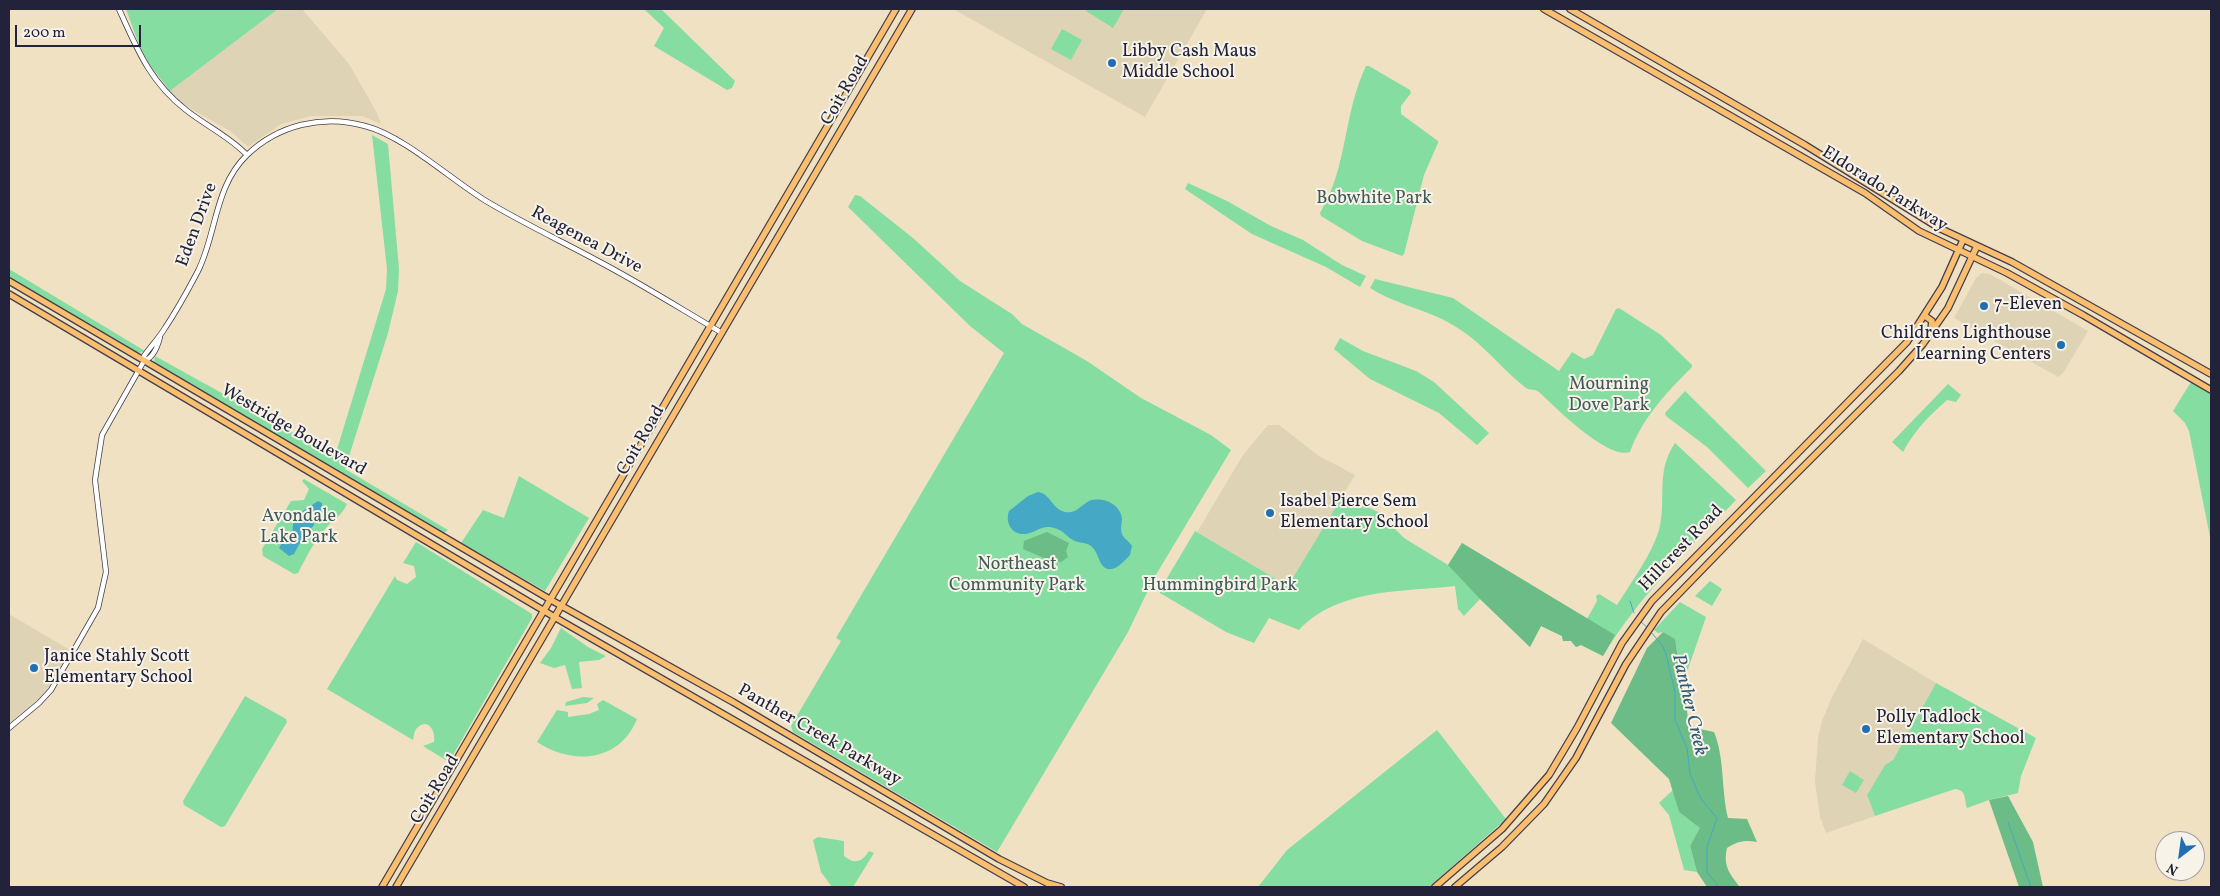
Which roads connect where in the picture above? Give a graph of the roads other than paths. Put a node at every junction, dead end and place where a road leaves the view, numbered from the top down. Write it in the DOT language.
graph roads {
  1 [pos="119,9"];
  2 [pos="896,9"];
  3 [pos="912,9"];
  4 [pos="1544,9"];
  5 [pos="1570,9"];
  6 [pos="247,155"];
  7 [pos="440,170"];
  8 [pos="1876,187"];
  9 [pos="1870,197"];
  10 [pos="1963,240"];
  11 [pos="1977,246"];
  12 [pos="1958,251"];
  13 [pos="1972,257"];
  14 [pos="9,281"];
  15 [pos="9,294"];
  16 [pos="2089,305"];
  17 [pos="2083,315"];
  18 [pos="1925,316"];
  19 [pos="710,326"];
  20 [pos="722,333"];
  21 [pos="1930,334"];
  22 [pos="144,361"];
  23 [pos="139,370"];
  24 [pos="2211,374"];
  25 [pos="2211,390"];
  26 [pos="551,600"];
  27 [pos="563,605"];
  28 [pos="544,612"];
  29 [pos="556,618"];
  30 [pos="9,728"];
  31 [pos="382,887"];
  32 [pos="396,887"];
  33 [pos="1024,887"];
  34 [pos="1061,887"];
  35 [pos="1435,887"];
  36 [pos="1455,887"];
  1 -- 6 [label="street"];
  2 -- 19 [label="main road, Coit Road"];
  3 -- 20 [label="main road, Coit Road"];
  4 -- 9 [label="main road, Eldorado Parkway"];
  5 -- 8 [label="main road, Eldorado Parkway"];
  6 -- 7 [label="street, Eden Drive"];
  6 -- 22 [label="street, Eden Drive"];
  7 -- 19 [label="street, Reagenea Drive"];
  8 -- 9 [label="main road"];
  8 -- 10 [label="main road, Eldorado Parkway"];
  9 -- 12 [label="main road, Eldorado Parkway"];
  10 -- 11 [label="main road, Eldorado Parkway"];
  10 -- 12 [label="main road, Hillcrest Road"];
  11 -- 13 [label="main road, Hillcrest Road"];
  11 -- 16 [label="main road, Eldorado Parkway"];
  12 -- 13 [label="main road, Eldorado Parkway"];
  12 -- 18 [label="main road, Hillcrest Road"];
  13 -- 17 [label="main road, Eldorado Parkway"];
  13 -- 21 [label="main road, Hillcrest Road"];
  14 -- 22 [label="main road, Westridge Boulevard"];
  15 -- 23 [label="main road, Westridge Boulevard"];
  16 -- 17 [label="main road"];
  16 -- 24 [label="main road, Eldorado Parkway"];
  17 -- 25 [label="main road, Eldorado Parkway"];
  18 -- 21 [label="main road"];
  18 -- 35 [label="main road, Hillcrest Road"];
  19 -- 20 [label="street, Reagenea Drive"];
  19 -- 26 [label="main road, Coit Road"];
  20 -- 27 [label="main road, Coit Road"];
  21 -- 36 [label="main road, Hillcrest Road"];
  22 -- 23 [label="street, Eden Drive"];
  22 -- 26 [label="main road, Westridge Boulevard"];
  23 -- 28 [label="main road, Westridge Boulevard"];
  23 -- 30 [label="street, Eden Drive"];
  26 -- 27 [label="main road, Westridge Boulevard"];
  26 -- 28 [label="main road, Coit Road"];
  27 -- 29 [label="main road, Coit Road"];
  27 -- 34 [label="main road, Panther Creek Parkway"];
  28 -- 29 [label="main road, Westridge Boulevard"];
  28 -- 31 [label="main road, Coit Road"];
  29 -- 32 [label="main road, Coit Road"];
  29 -- 33 [label="main road, Panther Creek Parkway"];
}
